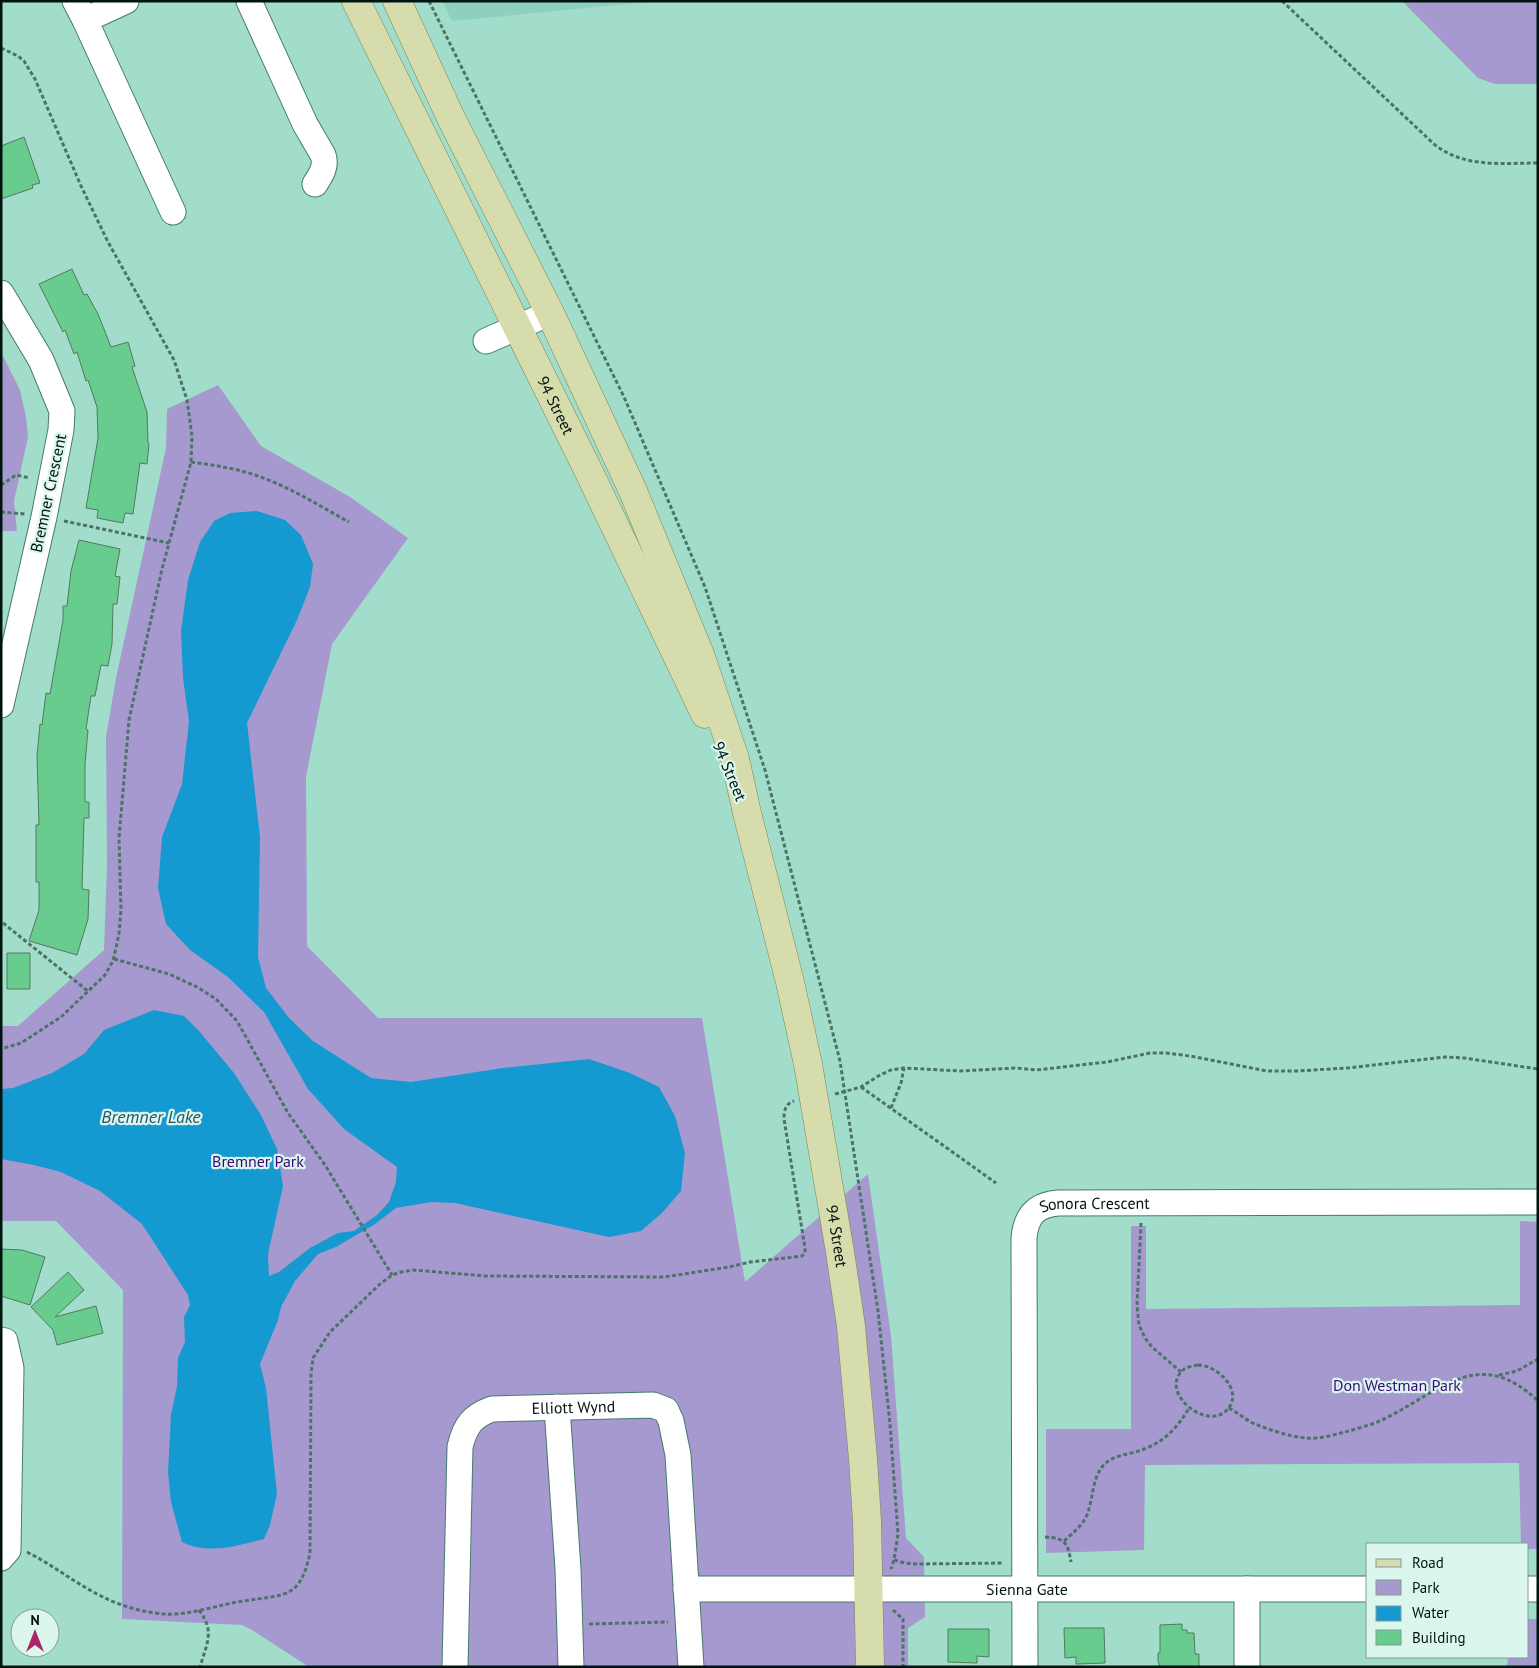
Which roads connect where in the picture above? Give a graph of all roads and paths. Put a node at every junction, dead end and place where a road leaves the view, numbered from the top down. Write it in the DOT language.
graph roads {
  1 [pos="126,1"];
  2 [pos="249,1"];
  3 [pos="356,1"];
  4 [pos="397,1"];
  5 [pos="1282,1"];
  6 [pos="80,10"];
  7 [pos="1,48"];
  8 [pos="1538,163"];
  9 [pos="315,184"];
  10 [pos="173,212"];
  11 [pos="1,292"];
  12 [pos="550,313"];
  13 [pos="516,326"];
  14 [pos="486,341"];
  15 [pos="191,462"];
  16 [pos="30,478"];
  17 [pos="1,485"];
  18 [pos="1,512"];
  19 [pos="23,514"];
  20 [pos="62,520"];
  21 [pos="349,522"];
  22 [pos="169,543"];
  23 [pos="1,705"];
  24 [pos="747,813"];
  25 [pos="3,923"];
  26 [pos="114,959"];
  27 [pos="89,992"];
  28 [pos="1,1049"];
  29 [pos="904,1068"];
  30 [pos="1538,1068"];
  31 [pos="861,1087"];
  32 [pos="814,1097"];
  33 [pos="890,1108"];
  34 [pos="996,1184"];
  35 [pos="1538,1202"];
  36 [pos="1141,1223"];
  37 [pos="392,1275"];
  38 [pos="1,1340"];
  39 [pos="1538,1359"];
  40 [pos="1182,1372"];
  41 [pos="1498,1376"];
  42 [pos="1538,1401"];
  43 [pos="557,1407"];
  44 [pos="1189,1408"];
  45 [pos="1229,1408"];
  46 [pos="1044,1537"];
  47 [pos="1064,1541"];
  48 [pos="5,1551"];
  49 [pos="894,1560"];
  50 [pos="1071,1562"];
  51 [pos="1004,1563"];
  52 [pos="686,1589"];
  53 [pos="1026,1589"];
  54 [pos="1247,1589"];
  55 [pos="1366,1589"];
  56 [pos="869,1590"];
  57 [pos="199,1610"];
  58 [pos="688,1622"];
  59 [pos="570,1624"];
  60 [pos="200,1667"];
  61 [pos="456,1667"];
  62 [pos="571,1667"];
  63 [pos="691,1667"];
  64 [pos="870,1667"];
  65 [pos="1025,1667"];
  66 [pos="1247,1667"];
  1 -- 6 [label="street"];
  2 -- 9 [label="street"];
  3 -- 13 [label="main road, 94 Street"];
  4 -- 12 [label="main road, 94 Street"];
  5 -- 8 [label="path"];
  6 -- 10 [label="street"];
  7 -- 15 [label="path"];
  11 -- 23 [label="street, Bremner Crescent"];
  12 -- 13 [label="street"];
  12 -- 24 [label="main road, 94 Street"];
  13 -- 14 [label="street"];
  13 -- 24 [label="main road, 94 Street"];
  15 -- 21 [label="path"];
  15 -- 22 [label="path"];
  16 -- 17 [label="path"];
  18 -- 19 [label="path"];
  20 -- 22 [label="path"];
  22 -- 26 [label="path"];
  24 -- 32 [label="main road, 94 Street"];
  25 -- 27 [label="path"];
  26 -- 27 [label="path"];
  26 -- 37 [label="path"];
  27 -- 28 [label="path"];
  29 -- 30 [label="path"];
  29 -- 31 [label="path"];
  29 -- 33 [label="path"];
  31 -- 32 [label="path"];
  31 -- 33 [label="path"];
  32 -- 37 [label="path"];
  32 -- 56 [label="main road, 94 Street"];
  33 -- 34 [label="path"];
  35 -- 53 [label="street, Sonora Crescent"];
  36 -- 40 [label="path"];
  37 -- 57 [label="path"];
  38 -- 48 [label="street"];
  39 -- 41 [label="path"];
  40 -- 44 [label="path"];
  40 -- 45 [label="path"];
  41 -- 42 [label="path"];
  41 -- 45 [label="path"];
  43 -- 52 [label="street, Elliott Wynd"];
  43 -- 59 [label="street"];
  43 -- 61 [label="street, Elliott Wynd"];
  44 -- 45 [label="path"];
  44 -- 47 [label="path"];
  46 -- 47 [label="path"];
  47 -- 50 [label="path"];
  48 -- 57 [label="path"];
  49 -- 51 [label="path"];
  52 -- 56 [label="street, Sienna Gate"];
  52 -- 58 [label="street, Elliott Wynd"];
  53 -- 54 [label="street, Sienna Gate"];
  53 -- 56 [label="street, Sienna Gate"];
  53 -- 65 [label="street"];
  54 -- 55 [label="street, Sienna Gate"];
  54 -- 66 [label="street"];
  56 -- 64 [label="main road, 94 Street"];
  57 -- 60 [label="path"];
  58 -- 59 [label="path"];
  58 -- 63 [label="street, Elliott Wynd"];
  59 -- 62 [label="street"];
}
